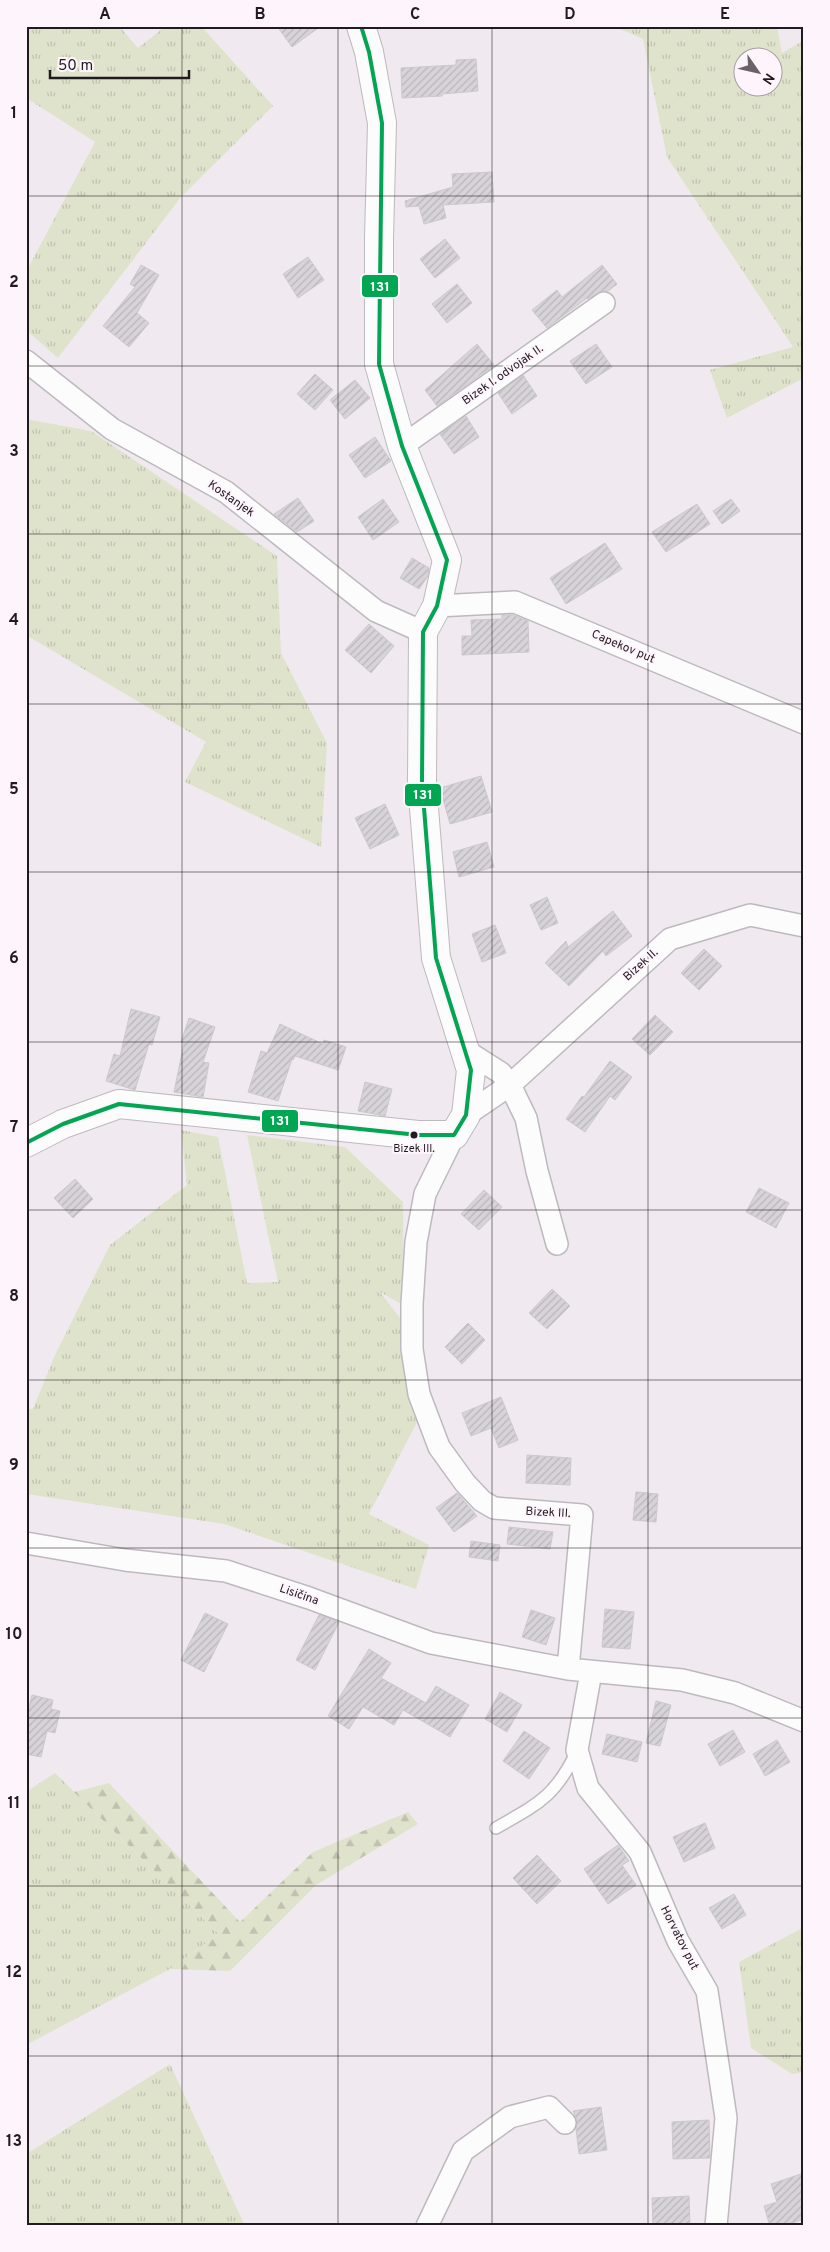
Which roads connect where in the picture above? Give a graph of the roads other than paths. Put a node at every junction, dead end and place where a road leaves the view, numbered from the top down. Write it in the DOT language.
graph roads {
  1 [pos="361,26"];
  2 [pos="604,303"];
  3 [pos="29,370"];
  4 [pos="402,446"];
  5 [pos="437,606"];
  6 [pos="423,632"];
  7 [pos="804,723"];
  8 [pos="804,926"];
  9 [pos="465,1050"];
  10 [pos="510,1085"];
  11 [pos="460,1125"];
  12 [pos="26,1143"];
  13 [pos="556,1244"];
  14 [pos="26,1543"];
  15 [pos="568,1669"];
  16 [pos="591,1672"];
  17 [pos="804,1721"];
  18 [pos="577,1750"];
  19 [pos="496,1828"];
  20 [pos="565,2123"];
  21 [pos="427,2226"];
  22 [pos="716,2226"];
  1 -- 4 [label="street"];
  2 -- 4 [label="street, Bizek I. odvojak II."];
  3 -- 6 [label="street, Kostanjek"];
  4 -- 5 [label="street"];
  5 -- 6 [label="street"];
  5 -- 7 [label="street, Capekov put"];
  6 -- 9 [label="street"];
  8 -- 10 [label="street, Bizek II."];
  9 -- 10 [label="street"];
  9 -- 11 [label="street"];
  10 -- 11 [label="street, Bizek II."];
  10 -- 13 [label="street"];
  11 -- 12 [label="street"];
  11 -- 15 [label="street, Bizek III."];
  14 -- 15 [label="street, Lisičina"];
  15 -- 16 [label="street"];
  16 -- 17 [label="street"];
  16 -- 18 [label="street, Horvatov put"];
  18 -- 19 [label="lane"];
  18 -- 22 [label="street, Horvatov put"];
  20 -- 21 [label="street"];
}
